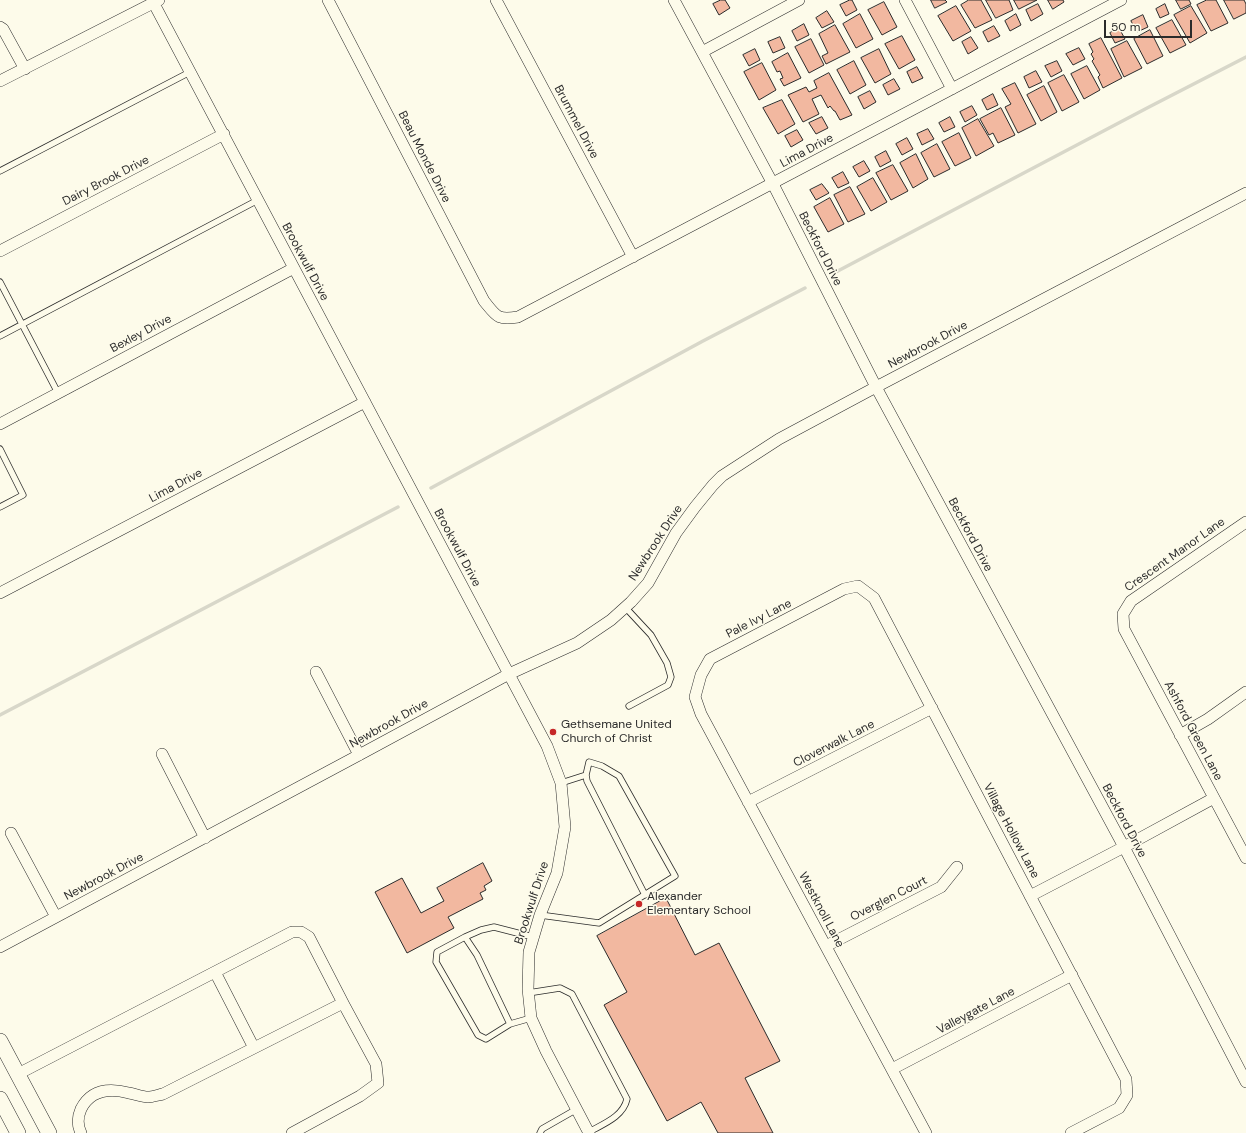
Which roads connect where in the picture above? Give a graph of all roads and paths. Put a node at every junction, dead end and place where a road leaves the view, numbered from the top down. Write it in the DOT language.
graph roads {
  1 [pos="328,0"];
  2 [pos="496,0"];
  3 [pos="674,0"];
  4 [pos="799,0"];
  5 [pos="905,0"];
  6 [pos="1121,0"];
  7 [pos="155,1"];
  8 [pos="0,27"];
  9 [pos="702,52"];
  10 [pos="24,69"];
  11 [pos="191,72"];
  12 [pos="0,81"];
  13 [pos="952,89"];
  14 [pos="224,134"];
  15 [pos="0,171"];
  16 [pos="773,184"];
  17 [pos="1246,193"];
  18 [pos="258,200"];
  19 [pos="0,251"];
  20 [pos="633,257"];
  21 [pos="294,268"];
  22 [pos="0,282"];
  23 [pos="504,319"];
  24 [pos="22,324"];
  25 [pos="0,336"];
  26 [pos="876,388"];
  27 [pos="58,393"];
  28 [pos="365,402"];
  29 [pos="0,424"];
  30 [pos="0,449"];
  31 [pos="0,507"];
  32 [pos="1246,522"];
  33 [pos="858,586"];
  34 [pos="0,593"];
  35 [pos="625,607"];
  36 [pos="1123,614"];
  37 [pos="316,672"];
  38 [pos="509,674"];
  39 [pos="1246,692"];
  40 [pos="695,697"];
  41 [pos="629,706"];
  42 [pos="932,708"];
  43 [pos="1180,734"];
  44 [pos="162,754"];
  45 [pos="359,756"];
  46 [pos="586,775"];
  47 [pos="561,783"];
  48 [pos="1214,798"];
  49 [pos="748,802"];
  50 [pos="11,833"];
  51 [pos="205,838"];
  52 [pos="1124,847"];
  53 [pos="1246,858"];
  54 [pos="957,867"];
  55 [pos="645,895"];
  56 [pos="1030,896"];
  57 [pos="540,915"];
  58 [pos="56,917"];
  59 [pos="465,937"];
  60 [pos="533,937"];
  61 [pos="826,946"];
  62 [pos="0,947"];
  63 [pos="215,972"];
  64 [pos="1072,975"];
  65 [pos="528,993"];
  66 [pos="343,1003"];
  67 [pos="532,1018"];
  68 [pos="510,1024"];
  69 [pos="0,1041"];
  70 [pos="254,1048"];
  71 [pos="892,1069"];
  72 [pos="18,1074"];
  73 [pos="1246,1082"];
  74 [pos="0,1099"];
  75 [pos="577,1110"];
  76 [pos="589,1132"];
  77 [pos="18,1133"];
  78 [pos="49,1133"];
  79 [pos="81,1133"];
  80 [pos="292,1133"];
  81 [pos="540,1133"];
  82 [pos="926,1133"];
  83 [pos="1071,1133"];
  1 -- 23 [label="street, Beau Monde Drive"];
  2 -- 20 [label="street, Brummel Drive"];
  3 -- 9 [label="street, Beckford Drive"];
  4 -- 9 [label="street"];
  5 -- 13 [label="street"];
  6 -- 13 [label="street, Lima Drive"];
  7 -- 10 [label="street"];
  7 -- 11 [label="street, Brookwulf Drive"];
  8 -- 10 [label="street"];
  9 -- 16 [label="street, Beckford Drive"];
  10 -- 12 [label="street"];
  11 -- 14 [label="street, Brookwulf Drive"];
  11 -- 15 [label="lane"];
  13 -- 16 [label="street, Lima Drive"];
  14 -- 18 [label="street, Brookwulf Drive"];
  14 -- 19 [label="street, Dairy Brook Drive"];
  16 -- 20 [label="street, Lima Drive"];
  16 -- 26 [label="street, Beckford Drive"];
  17 -- 26 [label="street, Newbrook Drive"];
  18 -- 21 [label="street, Brookwulf Drive"];
  18 -- 24 [label="lane"];
  20 -- 23 [label="street, Lima Drive"];
  21 -- 27 [label="street, Bexley Drive"];
  21 -- 28 [label="street, Brookwulf Drive"];
  22 -- 24 [label="lane"];
  24 -- 25 [label="lane"];
  24 -- 27 [label="lane"];
  26 -- 35 [label="street, Newbrook Drive"];
  26 -- 52 [label="street, Beckford Drive"];
  27 -- 29 [label="street, Bexley Drive"];
  28 -- 34 [label="street, Lima Drive"];
  28 -- 38 [label="street, Brookwulf Drive"];
  30 -- 31 [label="lane"];
  32 -- 36 [label="street, Crescent Manor Lane"];
  33 -- 40 [label="street, Pale Ivy Lane"];
  33 -- 42 [label="street, Village Hollow Lane"];
  35 -- 38 [label="street, Newbrook Drive"];
  35 -- 41 [label="lane"];
  36 -- 43 [label="street, Ashford Green Lane"];
  37 -- 45 [label="street"];
  38 -- 45 [label="street, Newbrook Drive"];
  38 -- 47 [label="street, Brookwulf Drive"];
  39 -- 43 [label="street"];
  40 -- 49 [label="street, Westknoll Lane"];
  42 -- 49 [label="street, Cloverwalk Lane"];
  42 -- 56 [label="street, Village Hollow Lane"];
  43 -- 48 [label="street, Ashford Green Lane"];
  44 -- 51 [label="street"];
  45 -- 51 [label="street, Newbrook Drive"];
  46 -- 47 [label="lane"];
  46 -- 55 [label="lane"];
  46 -- 55 [label="lane"];
  47 -- 57 [label="street, Brookwulf Drive"];
  48 -- 52 [label="street"];
  48 -- 53 [label="street, Ashford Green Lane"];
  49 -- 61 [label="street, Westknoll Lane"];
  50 -- 58 [label="street"];
  51 -- 58 [label="street, Newbrook Drive"];
  52 -- 56 [label="street"];
  52 -- 73 [label="street, Beckford Drive"];
  54 -- 61 [label="street, Overglen Court"];
  55 -- 57 [label="lane"];
  56 -- 64 [label="street, Village Hollow Lane"];
  57 -- 60 [label="street, Brookwulf Drive"];
  58 -- 62 [label="street, Newbrook Drive"];
  59 -- 60 [label="lane"];
  59 -- 68 [label="lane"];
  59 -- 68 [label="lane"];
  60 -- 65 [label="street, Brookwulf Drive"];
  61 -- 71 [label="street, Westknoll Lane"];
  63 -- 66 [label="street"];
  63 -- 70 [label="street"];
  63 -- 72 [label="street"];
  64 -- 71 [label="street, Valleygate Lane"];
  64 -- 83 [label="street, Village Hollow Lane"];
  65 -- 67 [label="street, Brookwulf Drive"];
  65 -- 76 [label="lane"];
  66 -- 70 [label="street"];
  66 -- 80 [label="street"];
  67 -- 68 [label="lane"];
  67 -- 75 [label="street, Brookwulf Drive"];
  69 -- 72 [label="main road"];
  70 -- 79 [label="street"];
  71 -- 82 [label="street, Westknoll Lane"];
  72 -- 78 [label="main road"];
  74 -- 77 [label="main road"];
  75 -- 76 [label="street, Brookwulf Drive"];
  75 -- 81 [label="lane"];
}
